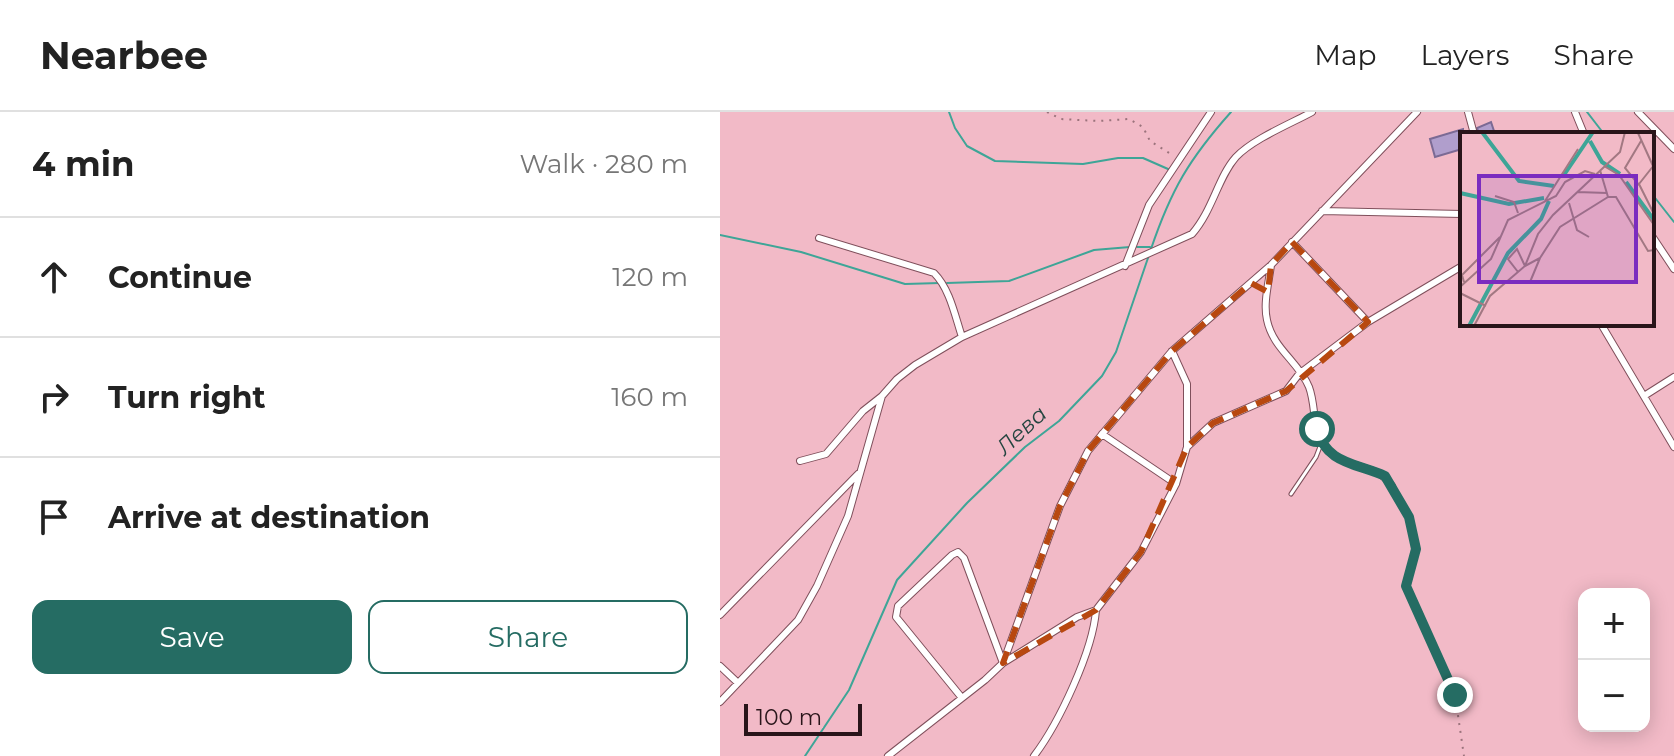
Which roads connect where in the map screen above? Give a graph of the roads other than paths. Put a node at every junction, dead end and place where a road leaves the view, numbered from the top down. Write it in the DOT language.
graph roads {
  1 [pos="1211,112"];
  2 [pos="1312,112"];
  3 [pos="1417,112"];
  4 [pos="1468,112"];
  5 [pos="1575,112"];
  6 [pos="1638,112"];
  7 [pos="1473,132"];
  8 [pos="1583,132"];
  9 [pos="1674,149"];
  10 [pos="1321,211"];
  11 [pos="1460,214"];
  12 [pos="819,238"];
  13 [pos="1654,239"];
  14 [pos="1292,242"];
  15 [pos="1271,265"];
  16 [pos="1125,266"];
  17 [pos="1460,267"];
  18 [pos="1674,269"];
  19 [pos="1251,283"];
  20 [pos="1268,292"];
  21 [pos="1368,322"];
  22 [pos="1602,326"];
  23 [pos="962,337"];
  24 [pos="1172,351"];
  25 [pos="1299,374"];
  26 [pos="1674,377"];
  27 [pos="882,396"];
  28 [pos="1644,396"];
  29 [pos="1102,434"];
  30 [pos="1321,444"];
  31 [pos="1187,447"];
  32 [pos="1674,447"];
  33 [pos="800,461"];
  34 [pos="860,471"];
  35 [pos="1176,484"];
  36 [pos="1392,486"];
  37 [pos="1291,494"];
  38 [pos="1096,610"];
  39 [pos="720,615"];
  40 [pos="1003,663"];
  41 [pos="720,666"];
  42 [pos="738,683"];
  43 [pos="962,698"];
  44 [pos="720,702"];
  45 [pos="888,756"];
  46 [pos="1034,756"];
  1 -- 16 [label="street"];
  2 -- 16 [label="street"];
  3 -- 10 [label="street"];
  4 -- 7 [label="street"];
  5 -- 8 [label="street"];
  6 -- 9 [label="street"];
  10 -- 11 [label="street"];
  10 -- 14 [label="street"];
  12 -- 23 [label="street"];
  13 -- 18 [label="street"];
  14 -- 15 [label="street"];
  14 -- 21 [label="street"];
  15 -- 19 [label="street"];
  15 -- 20 [label="street"];
  16 -- 23 [label="street"];
  17 -- 21 [label="street"];
  19 -- 20 [label="street"];
  19 -- 24 [label="street"];
  20 -- 25 [label="street"];
  21 -- 25 [label="street"];
  22 -- 28 [label="street"];
  23 -- 27 [label="street"];
  24 -- 29 [label="street"];
  24 -- 31 [label="street"];
  25 -- 30 [label="street"];
  25 -- 31 [label="street"];
  26 -- 28 [label="street"];
  27 -- 33 [label="street"];
  27 -- 34 [label="street"];
  28 -- 32 [label="street"];
  29 -- 35 [label="street"];
  29 -- 40 [label="street"];
  30 -- 36 [label="street"];
  30 -- 37 [label="lane"];
  31 -- 35 [label="street"];
  34 -- 39 [label="street"];
  34 -- 42 [label="street"];
  35 -- 38 [label="street"];
  38 -- 40 [label="street"];
  38 -- 46 [label="street"];
  40 -- 43 [label="street"];
  40 -- 43 [label="street"];
  41 -- 42 [label="street"];
  42 -- 44 [label="street"];
  43 -- 45 [label="street"];
}
